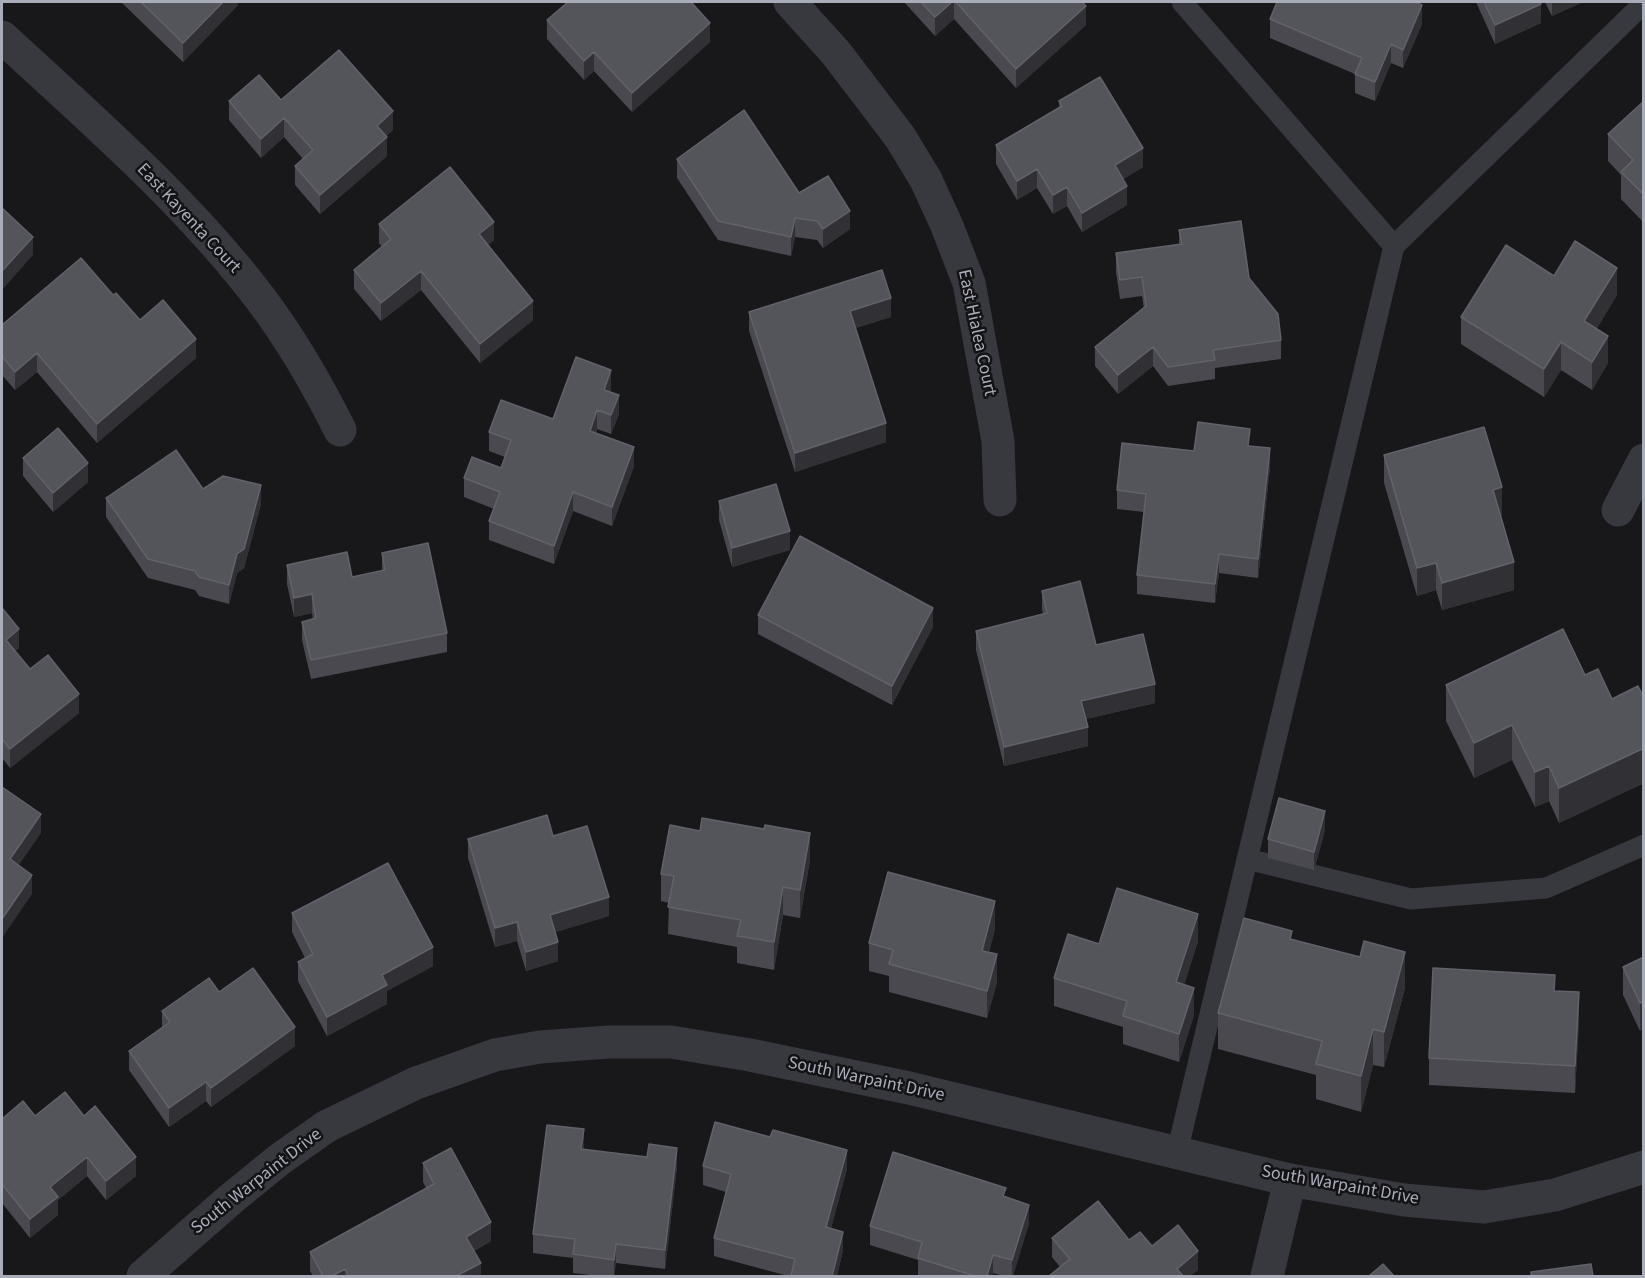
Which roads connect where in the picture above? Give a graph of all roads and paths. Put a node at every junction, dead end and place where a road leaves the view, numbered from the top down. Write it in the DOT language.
graph roads {
  1 [pos="790,2"];
  2 [pos="1182,2"];
  3 [pos="1644,3"];
  4 [pos="2,37"];
  5 [pos="1394,246"];
  6 [pos="340,430"];
  7 [pos="1644,460"];
  8 [pos="1000,500"];
  9 [pos="1618,510"];
  10 [pos="1644,845"];
  11 [pos="1247,859"];
  12 [pos="1177,1152"];
  13 [pos="1644,1167"];
  14 [pos="1290,1180"];
  15 [pos="143,1276"];
  16 [pos="1267,1276"];
  1 -- 8 [label="street, East Hialea Court"];
  2 -- 5 [label="lane"];
  3 -- 5 [label="lane"];
  4 -- 6 [label="street, East Kayenta Court"];
  5 -- 11 [label="lane"];
  7 -- 9 [label="street"];
  10 -- 11 [label="lane"];
  11 -- 12 [label="lane"];
  12 -- 14 [label="street, South Warpaint Drive"];
  12 -- 15 [label="street, South Warpaint Drive"];
  13 -- 14 [label="street, South Warpaint Drive"];
  14 -- 16 [label="street"];
}
